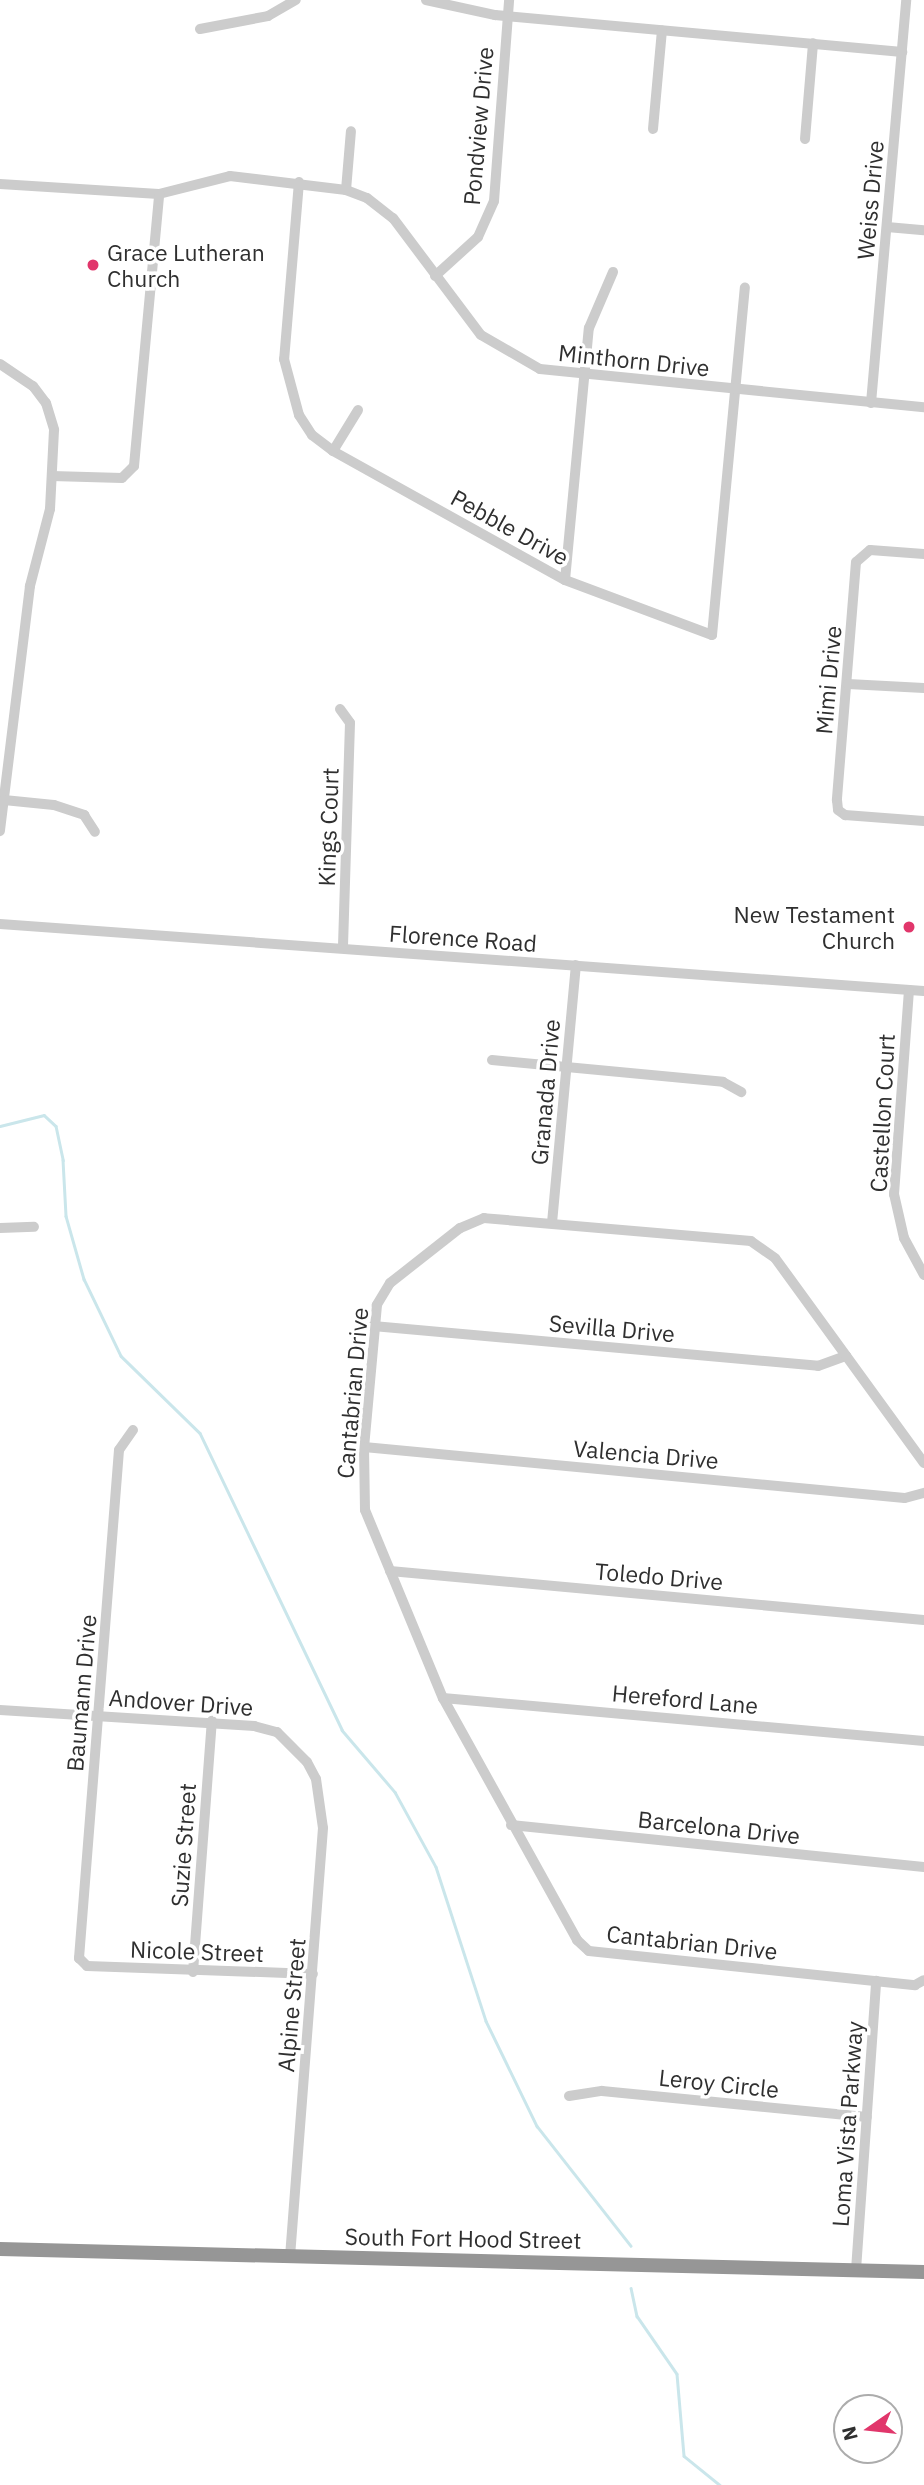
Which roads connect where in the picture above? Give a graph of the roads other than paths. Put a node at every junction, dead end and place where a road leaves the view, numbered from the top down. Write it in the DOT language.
graph roads {
  1 [pos="296,0"];
  2 [pos="426,0"];
  3 [pos="509,0"];
  4 [pos="906,0"];
  5 [pos="508,16"];
  6 [pos="200,29"];
  7 [pos="662,30"];
  8 [pos="813,43"];
  9 [pos="902,52"];
  10 [pos="653,129"];
  11 [pos="351,131"];
  12 [pos="805,139"];
  13 [pos="299,181"];
  14 [pos="0,184"];
  15 [pos="346,190"];
  16 [pos="159,194"];
  17 [pos="887,227"];
  18 [pos="924,230"];
  19 [pos="613,272"];
  20 [pos="435,276"];
  21 [pos="745,288"];
  22 [pos="0,364"];
  23 [pos="584,376"];
  24 [pos="734,390"];
  25 [pos="871,403"];
  26 [pos="924,407"];
  27 [pos="358,410"];
  28 [pos="332,451"];
  29 [pos="52,476"];
  30 [pos="924,554"];
  31 [pos="565,579"];
  32 [pos="848,684"];
  33 [pos="924,688"];
  34 [pos="340,709"];
  35 [pos="4,800"];
  36 [pos="924,821"];
  37 [pos="0,831"];
  38 [pos="95,832"];
  39 [pos="0,924"];
  40 [pos="343,948"];
  41 [pos="576,965"];
  42 [pos="909,990"];
  43 [pos="924,991"];
  44 [pos="492,1060"];
  45 [pos="567,1067"];
  46 [pos="741,1092"];
  47 [pos="552,1223"];
  48 [pos="34,1227"];
  49 [pos="0,1228"];
  50 [pos="924,1275"];
  51 [pos="373,1326"];
  52 [pos="846,1356"];
  53 [pos="133,1430"];
  54 [pos="364,1447"];
  55 [pos="924,1463"];
  56 [pos="924,1493"];
  57 [pos="390,1571"];
  58 [pos="924,1620"];
  59 [pos="443,1698"];
  60 [pos="0,1710"];
  61 [pos="99,1715"];
  62 [pos="212,1721"];
  63 [pos="924,1741"];
  64 [pos="306,1760"];
  65 [pos="511,1825"];
  66 [pos="924,1867"];
  67 [pos="81,1963"];
  68 [pos="192,1972"];
  69 [pos="313,1974"];
  70 [pos="924,1980"];
  71 [pos="876,1981"];
  72 [pos="569,2096"];
  73 [pos="867,2117"];
  74 [pos="0,2249"];
  75 [pos="290,2257"];
  76 [pos="856,2270"];
  77 [pos="924,2272"];
  1 -- 6 [label="street"];
  2 -- 5 [label="street"];
  3 -- 5 [label="street, Pondview Drive"];
  4 -- 9 [label="street, Weiss Drive"];
  5 -- 7 [label="street"];
  5 -- 20 [label="street, Pondview Drive"];
  7 -- 8 [label="street"];
  7 -- 10 [label="street"];
  8 -- 9 [label="street"];
  8 -- 12 [label="street"];
  9 -- 17 [label="street, Weiss Drive"];
  11 -- 15 [label="street"];
  13 -- 15 [label="street, Minthorn Drive"];
  13 -- 16 [label="street, Minthorn Drive"];
  13 -- 28 [label="street, Pebble Drive"];
  14 -- 16 [label="street, Minthorn Drive"];
  15 -- 20 [label="street, Minthorn Drive"];
  16 -- 29 [label="street"];
  17 -- 18 [label="street"];
  17 -- 25 [label="street, Weiss Drive"];
  19 -- 23 [label="street"];
  20 -- 23 [label="street, Minthorn Drive"];
  21 -- 24 [label="street"];
  22 -- 29 [label="street"];
  23 -- 24 [label="street, Minthorn Drive"];
  23 -- 31 [label="street"];
  24 -- 25 [label="street, Minthorn Drive"];
  24 -- 31 [label="street, Pebble Drive"];
  25 -- 26 [label="street, Minthorn Drive"];
  27 -- 28 [label="street"];
  28 -- 31 [label="street, Pebble Drive"];
  29 -- 35 [label="street"];
  30 -- 32 [label="street, Mimi Drive"];
  32 -- 33 [label="street"];
  32 -- 36 [label="street, Mimi Drive"];
  34 -- 40 [label="street, Kings Court"];
  35 -- 37 [label="street"];
  35 -- 38 [label="street"];
  39 -- 40 [label="street, Florence Road"];
  40 -- 41 [label="street, Florence Road"];
  41 -- 42 [label="street, Florence Road"];
  41 -- 45 [label="street, Granada Drive"];
  42 -- 43 [label="street, Florence Road"];
  42 -- 50 [label="street, Castellon Court"];
  44 -- 45 [label="street"];
  45 -- 46 [label="street"];
  45 -- 47 [label="street, Granada Drive"];
  47 -- 51 [label="street, Cantabrian Drive"];
  47 -- 52 [label="street, Cantabrian Drive"];
  48 -- 49 [label="street"];
  51 -- 52 [label="street, Sevilla Drive"];
  51 -- 54 [label="street, Cantabrian Drive"];
  52 -- 55 [label="street, Cantabrian Drive"];
  53 -- 61 [label="street, Baumann Drive"];
  54 -- 56 [label="street, Valencia Drive"];
  54 -- 57 [label="street, Cantabrian Drive"];
  57 -- 58 [label="street, Toledo Drive"];
  57 -- 59 [label="street, Cantabrian Drive"];
  59 -- 63 [label="street, Hereford Lane"];
  59 -- 65 [label="street, Cantabrian Drive"];
  60 -- 61 [label="street, Andover Drive"];
  61 -- 62 [label="street, Andover Drive"];
  61 -- 67 [label="street, Baumann Drive"];
  62 -- 64 [label="street, Andover Drive"];
  62 -- 68 [label="street, Suzie Street"];
  64 -- 69 [label="street, Alpine Street"];
  65 -- 66 [label="street, Barcelona Drive"];
  65 -- 71 [label="street, Cantabrian Drive"];
  67 -- 68 [label="street, Nicole Street"];
  68 -- 69 [label="street, Nicole Street"];
  69 -- 75 [label="street, Alpine Street"];
  70 -- 71 [label="street, Cantabrian Drive"];
  71 -- 73 [label="street, Loma Vista Parkway"];
  72 -- 73 [label="street, Leroy Circle"];
  73 -- 76 [label="street, Loma Vista Parkway"];
  74 -- 75 [label="highway, South Fort Hood Street"];
  75 -- 76 [label="highway, South Fort Hood Street"];
  76 -- 77 [label="highway, South Fort Hood Street"];
}
